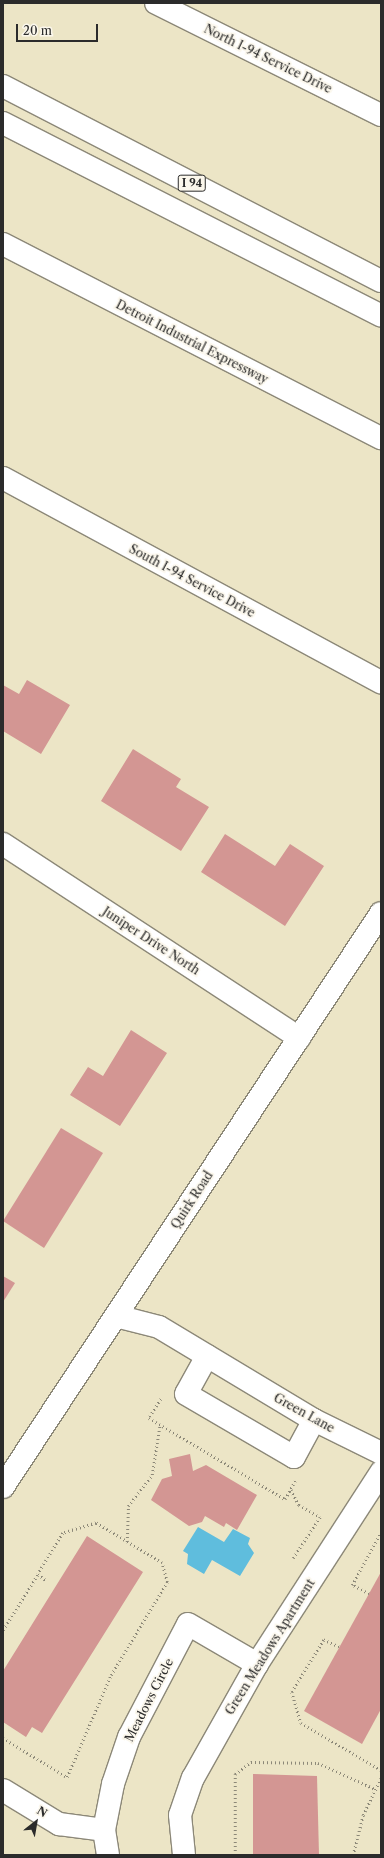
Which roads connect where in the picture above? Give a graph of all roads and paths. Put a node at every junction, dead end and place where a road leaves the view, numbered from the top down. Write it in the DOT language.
graph roads {
  1 [pos="156,3"];
  2 [pos="3,86"];
  3 [pos="381,115"];
  4 [pos="3,123"];
  5 [pos="3,244"];
  6 [pos="381,281"];
  7 [pos="381,316"];
  8 [pos="381,438"];
  9 [pos="3,478"];
  10 [pos="381,682"];
  11 [pos="3,844"];
  12 [pos="381,913"];
  13 [pos="299,1038"];
  14 [pos="116,1316"];
  15 [pos="207,1356"];
  16 [pos="164,1394"];
  17 [pos="314,1420"];
  18 [pos="160,1424"];
  19 [pos="381,1452"];
  20 [pos="381,1472"];
  21 [pos="298,1476"];
  22 [pos="3,1487"];
  23 [pos="290,1490"];
  24 [pos="320,1517"];
  25 [pos="381,1532"];
  26 [pos="127,1542"];
  27 [pos="38,1574"];
  28 [pos="48,1581"];
  29 [pos="369,1594"];
  30 [pos="3,1630"];
  31 [pos="339,1647"];
  32 [pos="256,1664"];
  33 [pos="3,1738"];
  34 [pos="381,1770"];
  35 [pos="381,1778"];
  36 [pos="375,1789"];
  37 [pos="3,1790"];
  38 [pos="104,1830"];
  39 [pos="108,1855"];
  40 [pos="184,1855"];
  41 [pos="235,1855"];
  42 [pos="353,1855"];
  1 -- 3 [label="main road, North I-94 Service Drive"];
  2 -- 6 [label="main road, I 94"];
  4 -- 7 [label="main road, I 94"];
  5 -- 8 [label="main road, Detroit Industrial Expressway"];
  9 -- 10 [label="main road, South I-94 Service Drive"];
  11 -- 13 [label="main road, Juniper Drive North"];
  12 -- 13 [label="main road, Quirk Road"];
  13 -- 14 [label="main road, Quirk Road"];
  14 -- 15 [label="main road"];
  14 -- 22 [label="main road, Quirk Road"];
  15 -- 17 [label="main road, Green Lane"];
  15 -- 17 [label="main road"];
  16 -- 18 [label="path"];
  17 -- 19 [label="main road, Green Lane"];
  18 -- 23 [label="path"];
  18 -- 26 [label="path"];
  20 -- 32 [label="main road, Green Meadows Apartment"];
  21 -- 23 [label="path"];
  23 -- 24 [label="path"];
  25 -- 29 [label="path"];
  26 -- 27 [label="path"];
  26 -- 33 [label="path"];
  27 -- 28 [label="path"];
  27 -- 30 [label="path"];
  31 -- 34 [label="path"];
  32 -- 38 [label="main road, Meadows Circle"];
  32 -- 40 [label="main road, Green Meadows Apartment"];
  35 -- 36 [label="path"];
  36 -- 41 [label="path"];
  36 -- 42 [label="path"];
  37 -- 38 [label="main road"];
  38 -- 39 [label="main road, Meadows Circle"];
}
